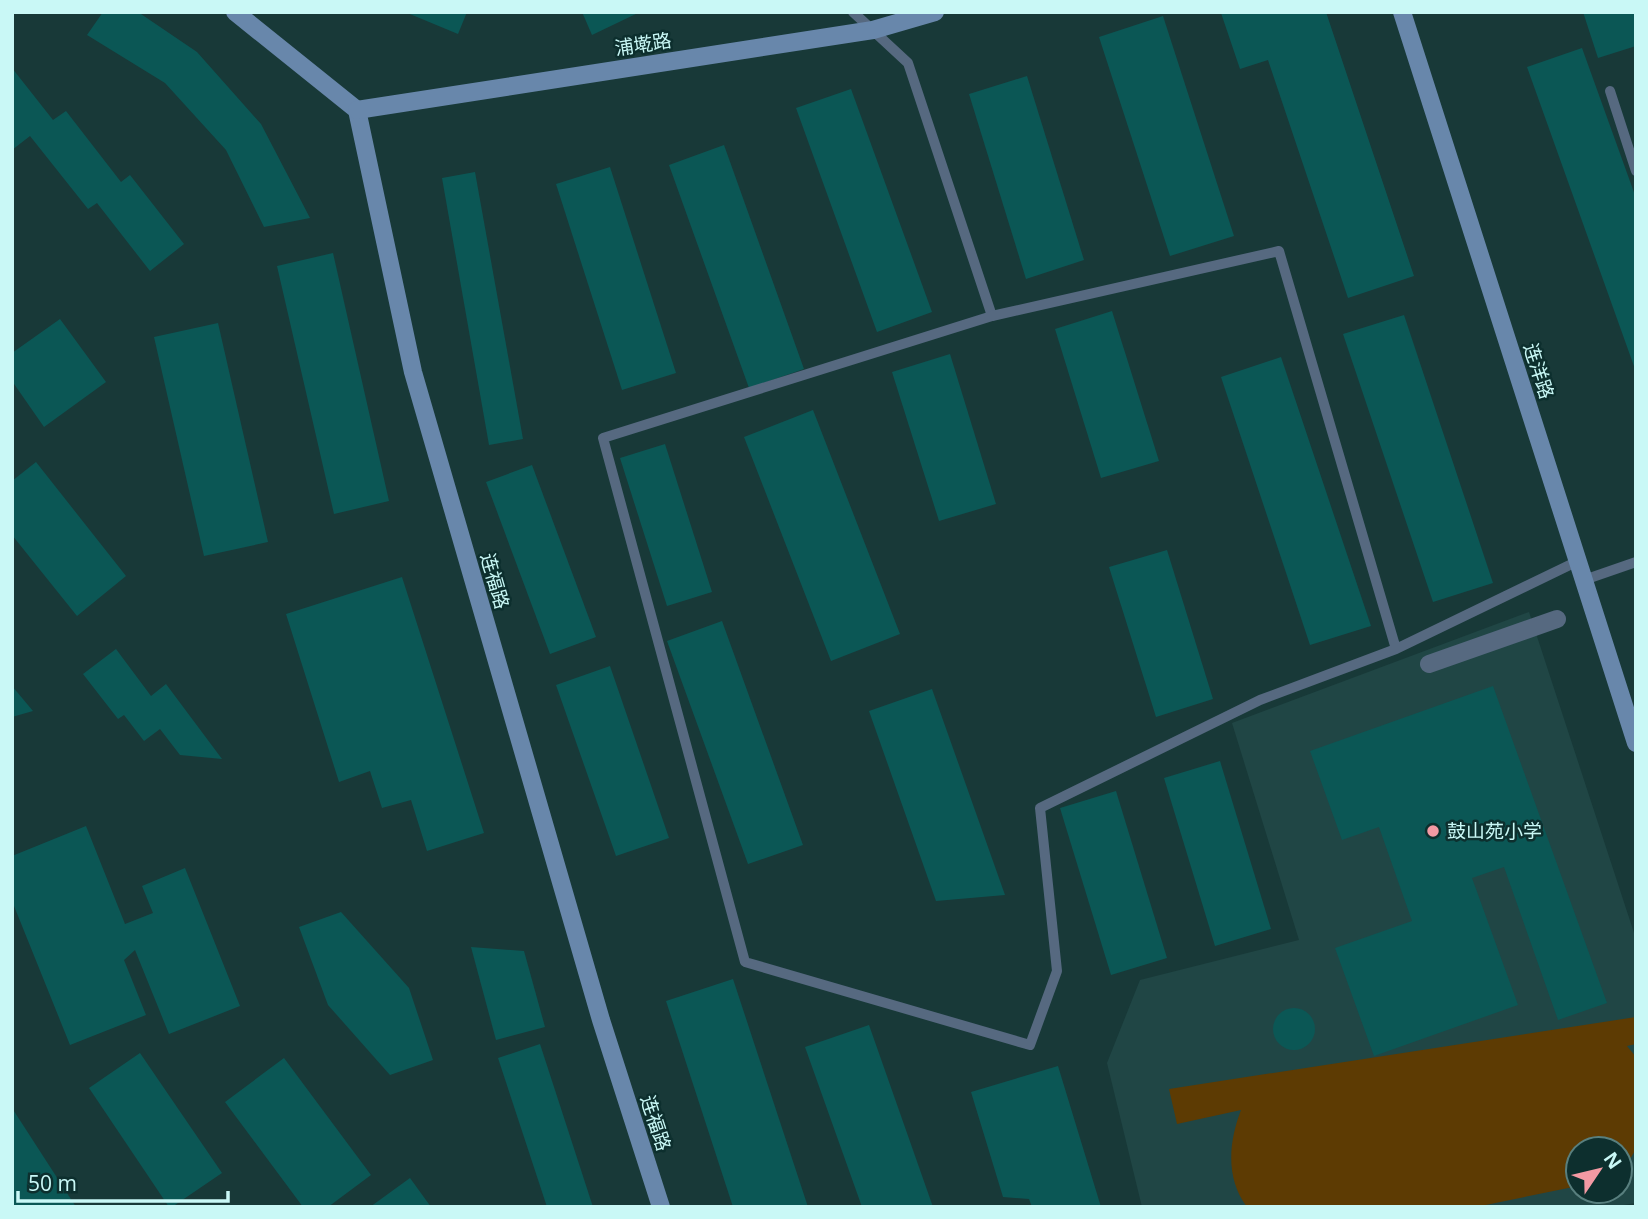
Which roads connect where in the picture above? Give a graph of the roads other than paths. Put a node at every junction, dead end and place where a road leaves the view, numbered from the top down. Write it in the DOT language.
graph roads {
  1 [pos="234,12"];
  2 [pos="853,12"];
  3 [pos="935,12"];
  4 [pos="1402,12"];
  5 [pos="873,30"];
  6 [pos="1610,91"];
  7 [pos="357,110"];
  8 [pos="1636,171"];
  9 [pos="992,316"];
  10 [pos="1578,561"];
  11 [pos="1636,562"];
  12 [pos="1584,580"];
  13 [pos="1557,618"];
  14 [pos="1396,649"];
  15 [pos="1429,664"];
  16 [pos="1636,743"];
  17 [pos="661,1207"];
  1 -- 7 [label="street"];
  2 -- 5 [label="lane"];
  3 -- 5 [label="street, 浦墘路"];
  4 -- 10 [label="street, 连洋路"];
  5 -- 7 [label="street, 浦墘路"];
  5 -- 9 [label="lane"];
  6 -- 8 [label="lane"];
  7 -- 17 [label="street, 连福路"];
  9 -- 14 [label="lane"];
  9 -- 14 [label="lane"];
  10 -- 12 [label="street, 连洋路"];
  10 -- 14 [label="lane"];
  11 -- 12 [label="lane"];
  12 -- 16 [label="street, 连洋路"];
  13 -- 15 [label="street"];
}
